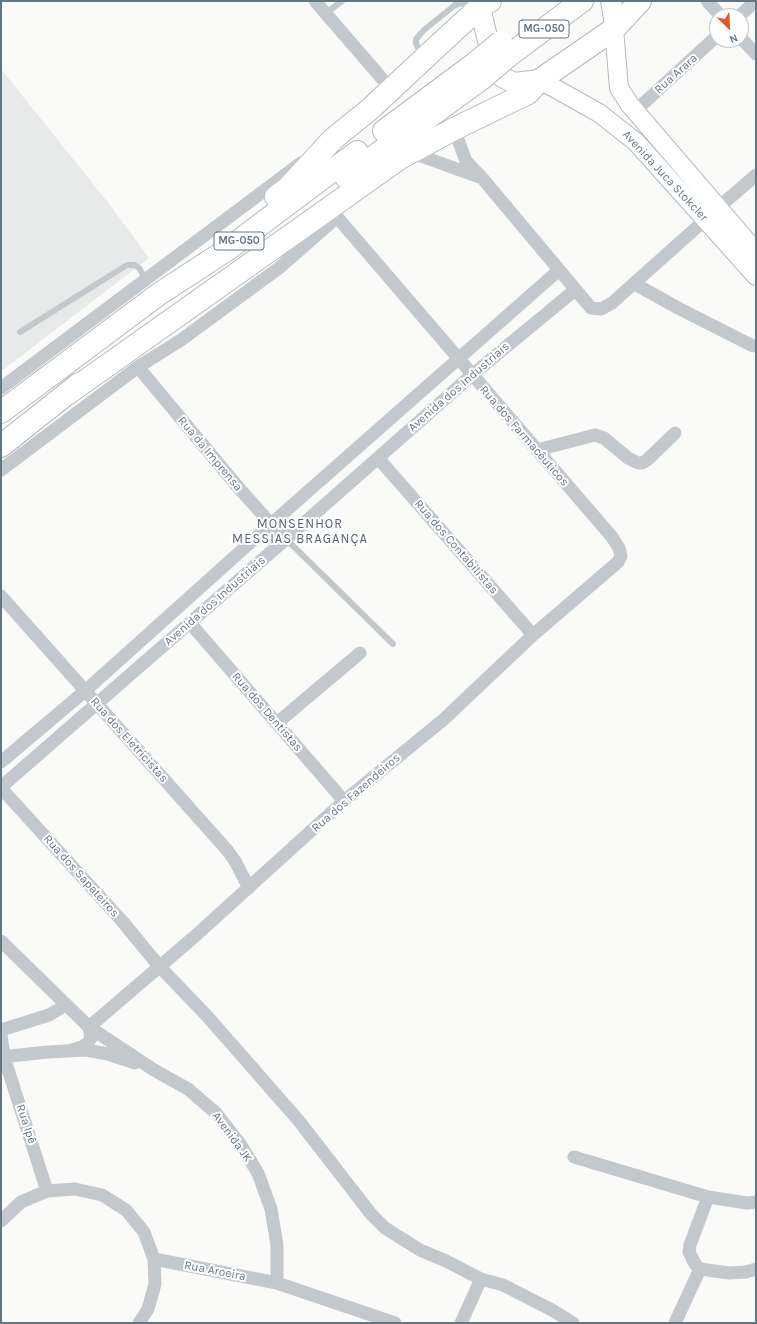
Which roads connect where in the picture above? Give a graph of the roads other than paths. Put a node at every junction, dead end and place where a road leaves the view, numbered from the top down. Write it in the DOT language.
graph roads {
  1 [pos="314,1"];
  2 [pos="342,1"];
  3 [pos="558,1"];
  4 [pos="582,1"];
  5 [pos="611,1"];
  6 [pos="640,1"];
  7 [pos="756,1"];
  8 [pos="484,3"];
  9 [pos="748,8"];
  10 [pos="326,13"];
  11 [pos="614,29"];
  12 [pos="709,43"];
  13 [pos="749,47"];
  14 [pos="504,50"];
  15 [pos="756,54"];
  16 [pos="477,72"];
  17 [pos="540,80"];
  18 [pos="391,88"];
  19 [pos="635,111"];
  20 [pos="454,129"];
  21 [pos="410,152"];
  22 [pos="756,175"];
  23 [pos="482,179"];
  24 [pos="334,212"];
  25 [pos="712,214"];
  26 [pos="756,252"];
  27 [pos="559,270"];
  28 [pos="756,276"];
  29 [pos="635,284"];
  30 [pos="152,286"];
  31 [pos="574,290"];
  32 [pos="20,332"];
  33 [pos="753,346"];
  34 [pos="458,359"];
  35 [pos="138,367"];
  36 [pos="472,375"];
  37 [pos="1,388"];
  38 [pos="67,394"];
  39 [pos="1,412"];
  40 [pos="675,433"];
  41 [pos="1,446"];
  42 [pos="537,450"];
  43 [pos="378,458"];
  44 [pos="1,470"];
  45 [pos="271,524"];
  46 [pos="286,539"];
  47 [pos="621,556"];
  48 [pos="1,596"];
  49 [pos="190,623"];
  50 [pos="533,635"];
  51 [pos="393,644"];
  52 [pos="360,653"];
  53 [pos="85,691"];
  54 [pos="98,704"];
  55 [pos="277,724"];
  56 [pos="1,762"];
  57 [pos="1,787"];
  58 [pos="344,801"];
  59 [pos="249,888"];
  60 [pos="1,941"];
  61 [pos="159,966"];
  62 [pos="66,1005"];
  63 [pos="89,1027"];
  64 [pos="1,1030"];
  65 [pos="1,1035"];
  66 [pos="68,1051"];
  67 [pos="3,1057"];
  68 [pos="154,1070"];
  69 [pos="574,1157"];
  70 [pos="47,1191"];
  71 [pos="708,1197"];
  72 [pos="756,1202"];
  73 [pos="1,1221"];
  74 [pos="154,1259"];
  75 [pos="700,1269"];
  76 [pos="756,1269"];
  77 [pos="481,1279"];
  78 [pos="277,1283"];
  79 [pos="139,1323"];
  80 [pos="395,1323"];
  81 [pos="461,1323"];
  82 [pos="574,1323"];
  83 [pos="675,1323"];
  1 -- 10 [label="street"];
  2 -- 10 [label="lane"];
  3 -- 14 [label="highway, MG-050"];
  4 -- 14 [label="highway, MG-050"];
  5 -- 11 [label="main road, Avenida Juca Stokcler"];
  6 -- 11 [label="highway"];
  7 -- 9 [label="street"];
  8 -- 17 [label="main road"];
  8 -- 18 [label="highway"];
  10 -- 18 [label="street"];
  11 -- 17 [label="highway"];
  11 -- 19 [label="main road, Avenida Juca Stokcler"];
  12 -- 19 [label="street, Rua Arara"];
  13 -- 15 [label="street"];
  14 -- 16 [label="highway, MG-050, bridge"];
  16 -- 30 [label="highway, MG-050"];
  16 -- 38 [label="highway, MG-050"];
  17 -- 20 [label="highway"];
  17 -- 25 [label="main road, Avenida Juca Stokcler"];
  18 -- 30 [label="highway"];
  19 -- 25 [label="main road, Avenida Juca Stokcler"];
  20 -- 21 [label="highway"];
  20 -- 23 [label="street"];
  21 -- 23 [label="street"];
  21 -- 24 [label="highway"];
  22 -- 25 [label="street"];
  23 -- 27 [label="street"];
  24 -- 34 [label="street, Rua dos Farmacêuticos"];
  24 -- 35 [label="street"];
  24 -- 38 [label="highway"];
  25 -- 26 [label="main road, Avenida Juca Stokcler"];
  25 -- 28 [label="main road, Avenida Juca Stokcler"];
  25 -- 29 [label="street"];
  27 -- 31 [label="street"];
  27 -- 34 [label="street, Avenida dos Industriais"];
  29 -- 31 [label="street"];
  29 -- 33 [label="street"];
  30 -- 32 [label="lane"];
  30 -- 37 [label="street"];
  30 -- 39 [label="highway, MG-050"];
  31 -- 36 [label="street, Avenida dos Industriais"];
  34 -- 36 [label="street, Rua dos Farmacêuticos"];
  34 -- 45 [label="street, Avenida dos Industriais"];
  35 -- 44 [label="street"];
  35 -- 45 [label="street, Rua da Imprensa"];
  36 -- 42 [label="street, Rua dos Farmacêuticos"];
  36 -- 43 [label="street, Avenida dos Industriais"];
  38 -- 41 [label="highway, MG-050"];
  40 -- 42 [label="street"];
  42 -- 47 [label="street, Rua dos Farmacêuticos"];
  43 -- 46 [label="street, Avenida dos Industriais"];
  43 -- 50 [label="street, Rua dos Contabilistas"];
  45 -- 46 [label="street, Rua da Imprensa"];
  45 -- 53 [label="street, Avenida dos Industriais"];
  46 -- 49 [label="street, Avenida dos Industriais"];
  46 -- 51 [label="lane"];
  47 -- 50 [label="street, Rua dos Fazendeiros"];
  48 -- 53 [label="street, Rua dos Eletricistas"];
  49 -- 54 [label="street, Avenida dos Industriais"];
  49 -- 55 [label="street, Rua dos Dentistas"];
  50 -- 58 [label="street, Rua dos Fazendeiros"];
  52 -- 55 [label="street"];
  53 -- 54 [label="street, Rua dos Eletricistas"];
  53 -- 56 [label="street, Avenida dos Industriais"];
  54 -- 57 [label="street, Avenida dos Industriais"];
  54 -- 59 [label="street, Rua dos Eletricistas"];
  55 -- 58 [label="street, Rua dos Dentistas"];
  57 -- 61 [label="street, Rua dos Sapateiros"];
  58 -- 59 [label="street, Rua dos Fazendeiros"];
  59 -- 61 [label="street, Rua dos Fazendeiros"];
  60 -- 62 [label="street, Avenida JK"];
  61 -- 63 [label="street, Rua dos Fazendeiros"];
  61 -- 77 [label="street, Rua dos Sapateiros"];
  62 -- 63 [label="street, Avenida JK"];
  62 -- 64 [label="street"];
  63 -- 66 [label="street"];
  63 -- 68 [label="street, Avenida JK"];
  65 -- 67 [label="street, Rua Ipê"];
  66 -- 67 [label="street"];
  66 -- 68 [label="street"];
  67 -- 70 [label="street, Rua Ipê"];
  68 -- 78 [label="street, Avenida JK"];
  69 -- 71 [label="street"];
  70 -- 73 [label="street"];
  70 -- 74 [label="street"];
  71 -- 72 [label="street"];
  71 -- 75 [label="street"];
  74 -- 78 [label="street, Rua Aroeira"];
  74 -- 79 [label="street"];
  75 -- 76 [label="street"];
  75 -- 83 [label="street"];
  77 -- 81 [label="street"];
  77 -- 82 [label="street, Rua dos Sapateiros"];
  78 -- 80 [label="street"];
}
